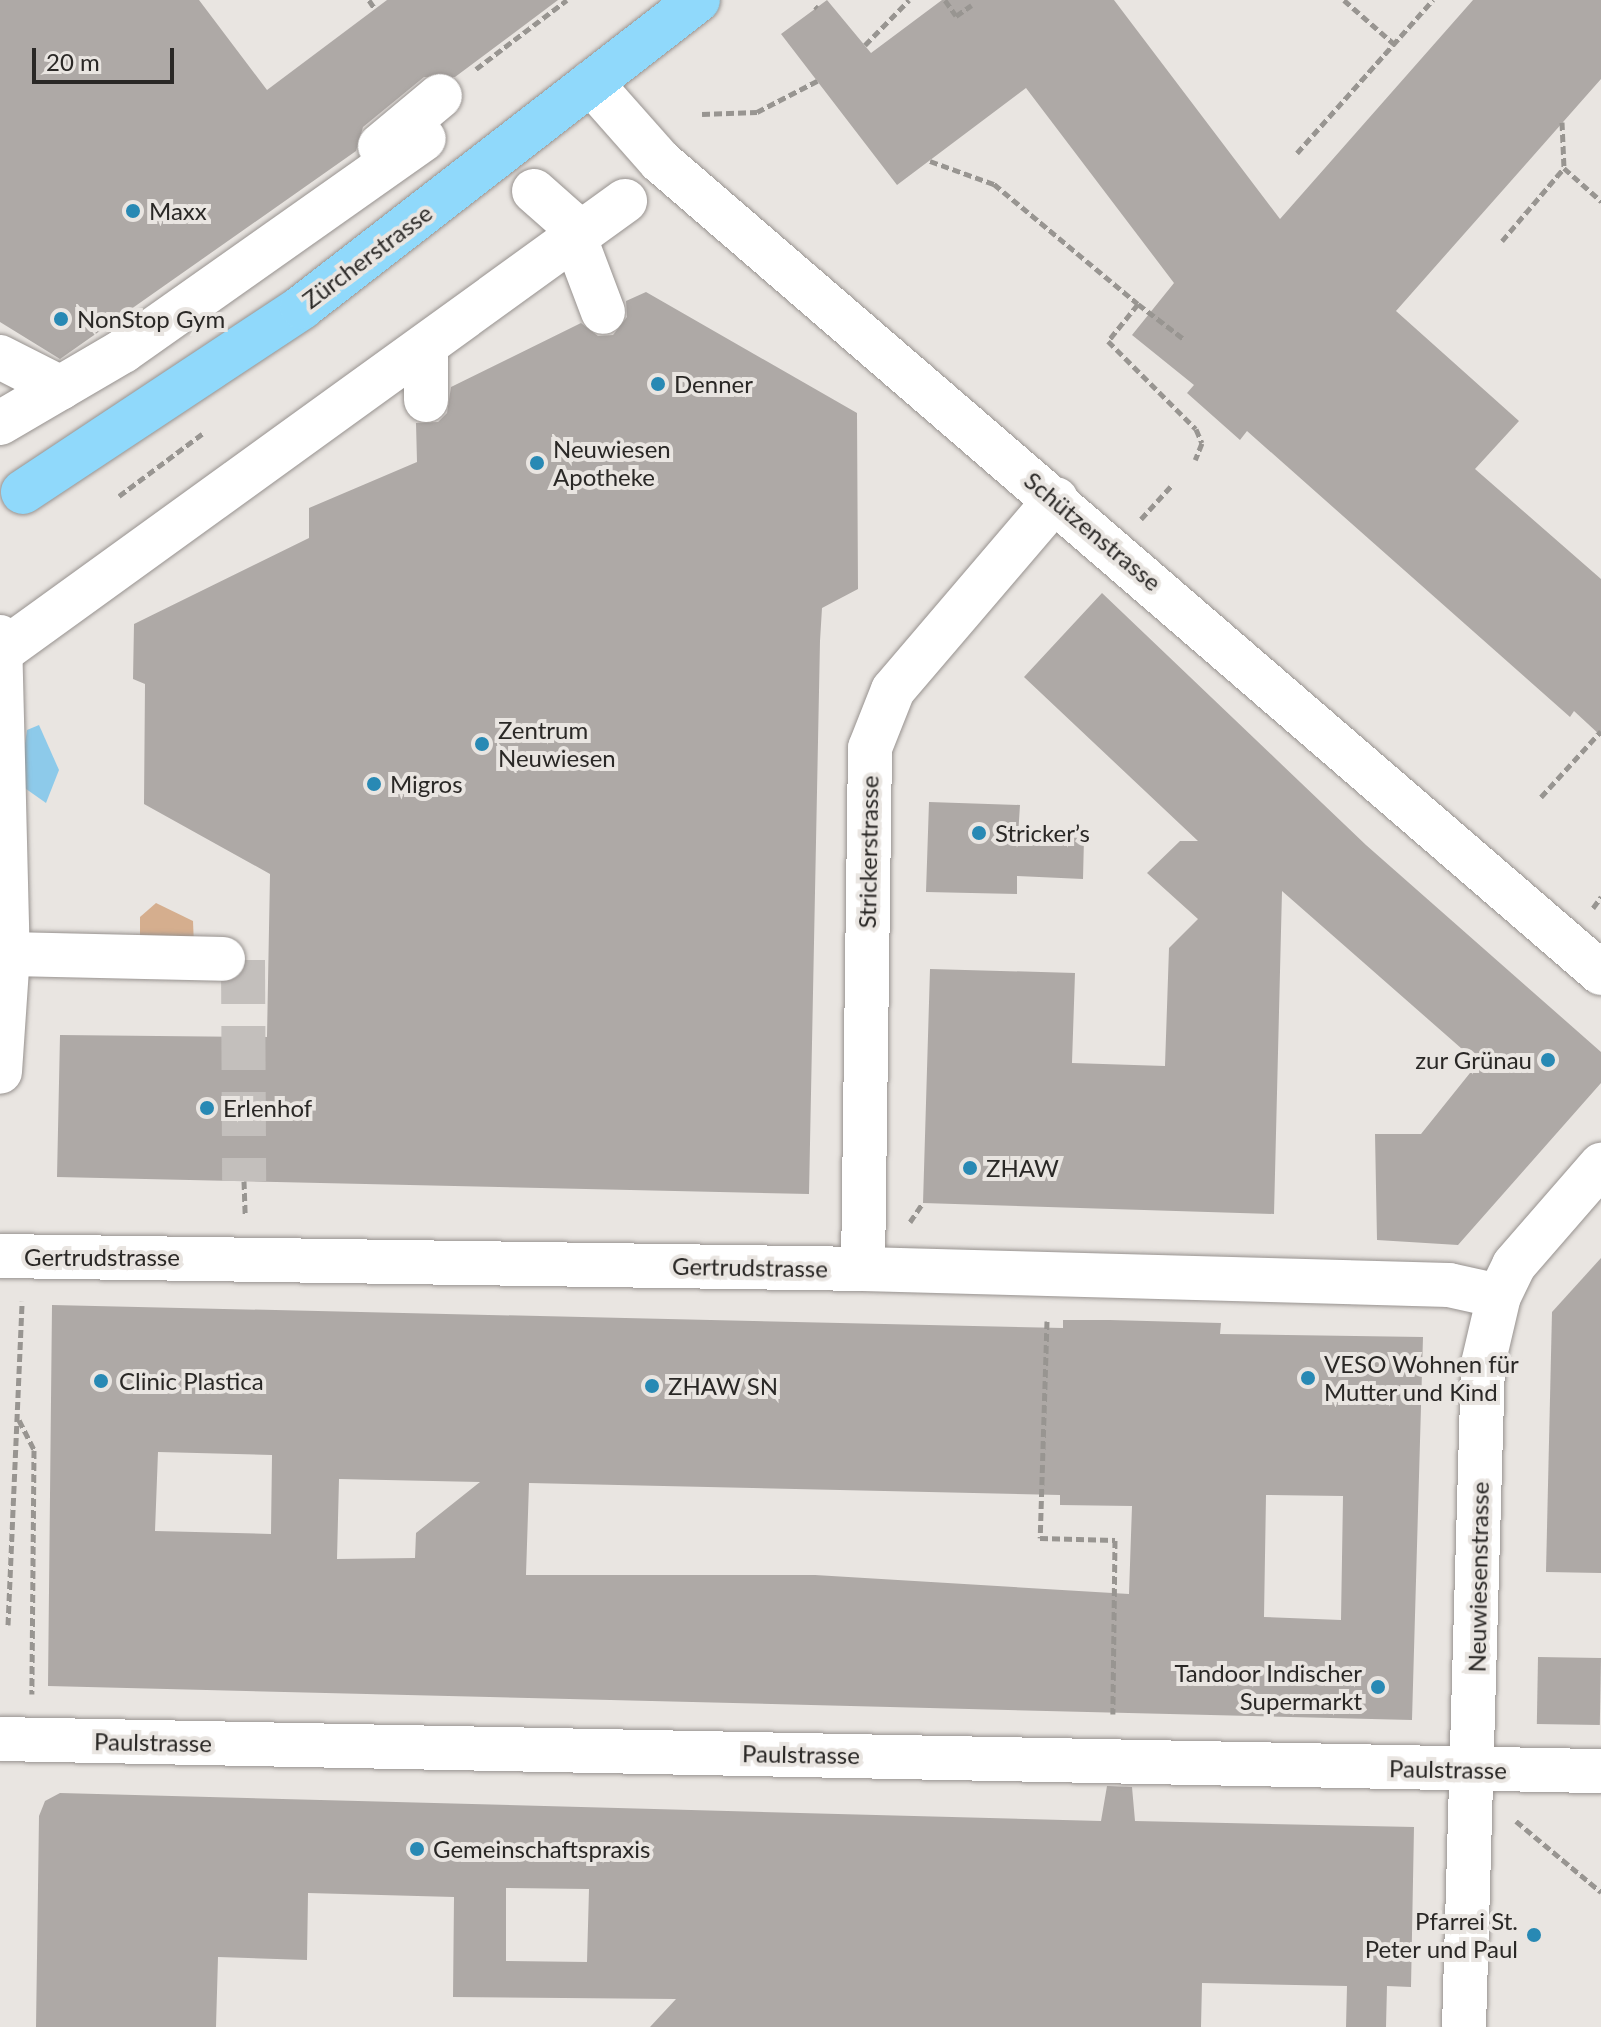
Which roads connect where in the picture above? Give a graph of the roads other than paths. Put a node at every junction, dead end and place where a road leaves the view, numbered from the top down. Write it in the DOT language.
graph roads {
  1 [pos="698,0"];
  2 [pos="591,83"];
  3 [pos="440,96"];
  4 [pos="424,139"];
  5 [pos="625,201"];
  6 [pos="322,205"];
  7 [pos="550,232"];
  8 [pos="603,312"];
  9 [pos="426,349"];
  10 [pos="0,357"];
  11 [pos="61,388"];
  12 [pos="426,400"];
  13 [pos="0,423"];
  14 [pos="23,492"];
  15 [pos="1056,499"];
  16 [pos="0,637"];
  17 [pos="1,652"];
  18 [pos="223,959"];
  19 [pos="1601,973"];
  20 [pos="5,974"];
  21 [pos="0,1072"];
  22 [pos="1601,1165"];
  23 [pos="11,1256"];
  24 [pos="863,1269"];
  25 [pos="1499,1296"];
  26 [pos="0,1739"];
  27 [pos="1473,1771"];
  28 [pos="1601,1771"];
  29 [pos="1464,2027"];
  1 -- 2 [label="main road, Zürcherstrasse"];
  2 -- 14 [label="main road, Zürcherstrasse"];
  2 -- 15 [label="street, Schützenstrasse"];
  3 -- 6 [label="street"];
  4 -- 6 [label="street"];
  5 -- 7 [label="street"];
  6 -- 11 [label="street"];
  7 -- 8 [label="street"];
  7 -- 9 [label="street"];
  9 -- 12 [label="street"];
  9 -- 17 [label="street"];
  10 -- 11 [label="street"];
  11 -- 13 [label="street"];
  15 -- 19 [label="street, Schützenstrasse"];
  15 -- 24 [label="street, Strickerstrasse"];
  16 -- 17 [label="street"];
  17 -- 20 [label="street"];
  18 -- 20 [label="street"];
  20 -- 21 [label="street"];
  22 -- 25 [label="street, Neuwiesenstrasse"];
  23 -- 24 [label="street, Gertrudstrasse"];
  24 -- 25 [label="street, Gertrudstrasse"];
  25 -- 27 [label="street, Neuwiesenstrasse"];
  26 -- 27 [label="street, Paulstrasse"];
  27 -- 28 [label="street, Paulstrasse"];
  27 -- 29 [label="street, Neuwiesenstrasse"];
}
